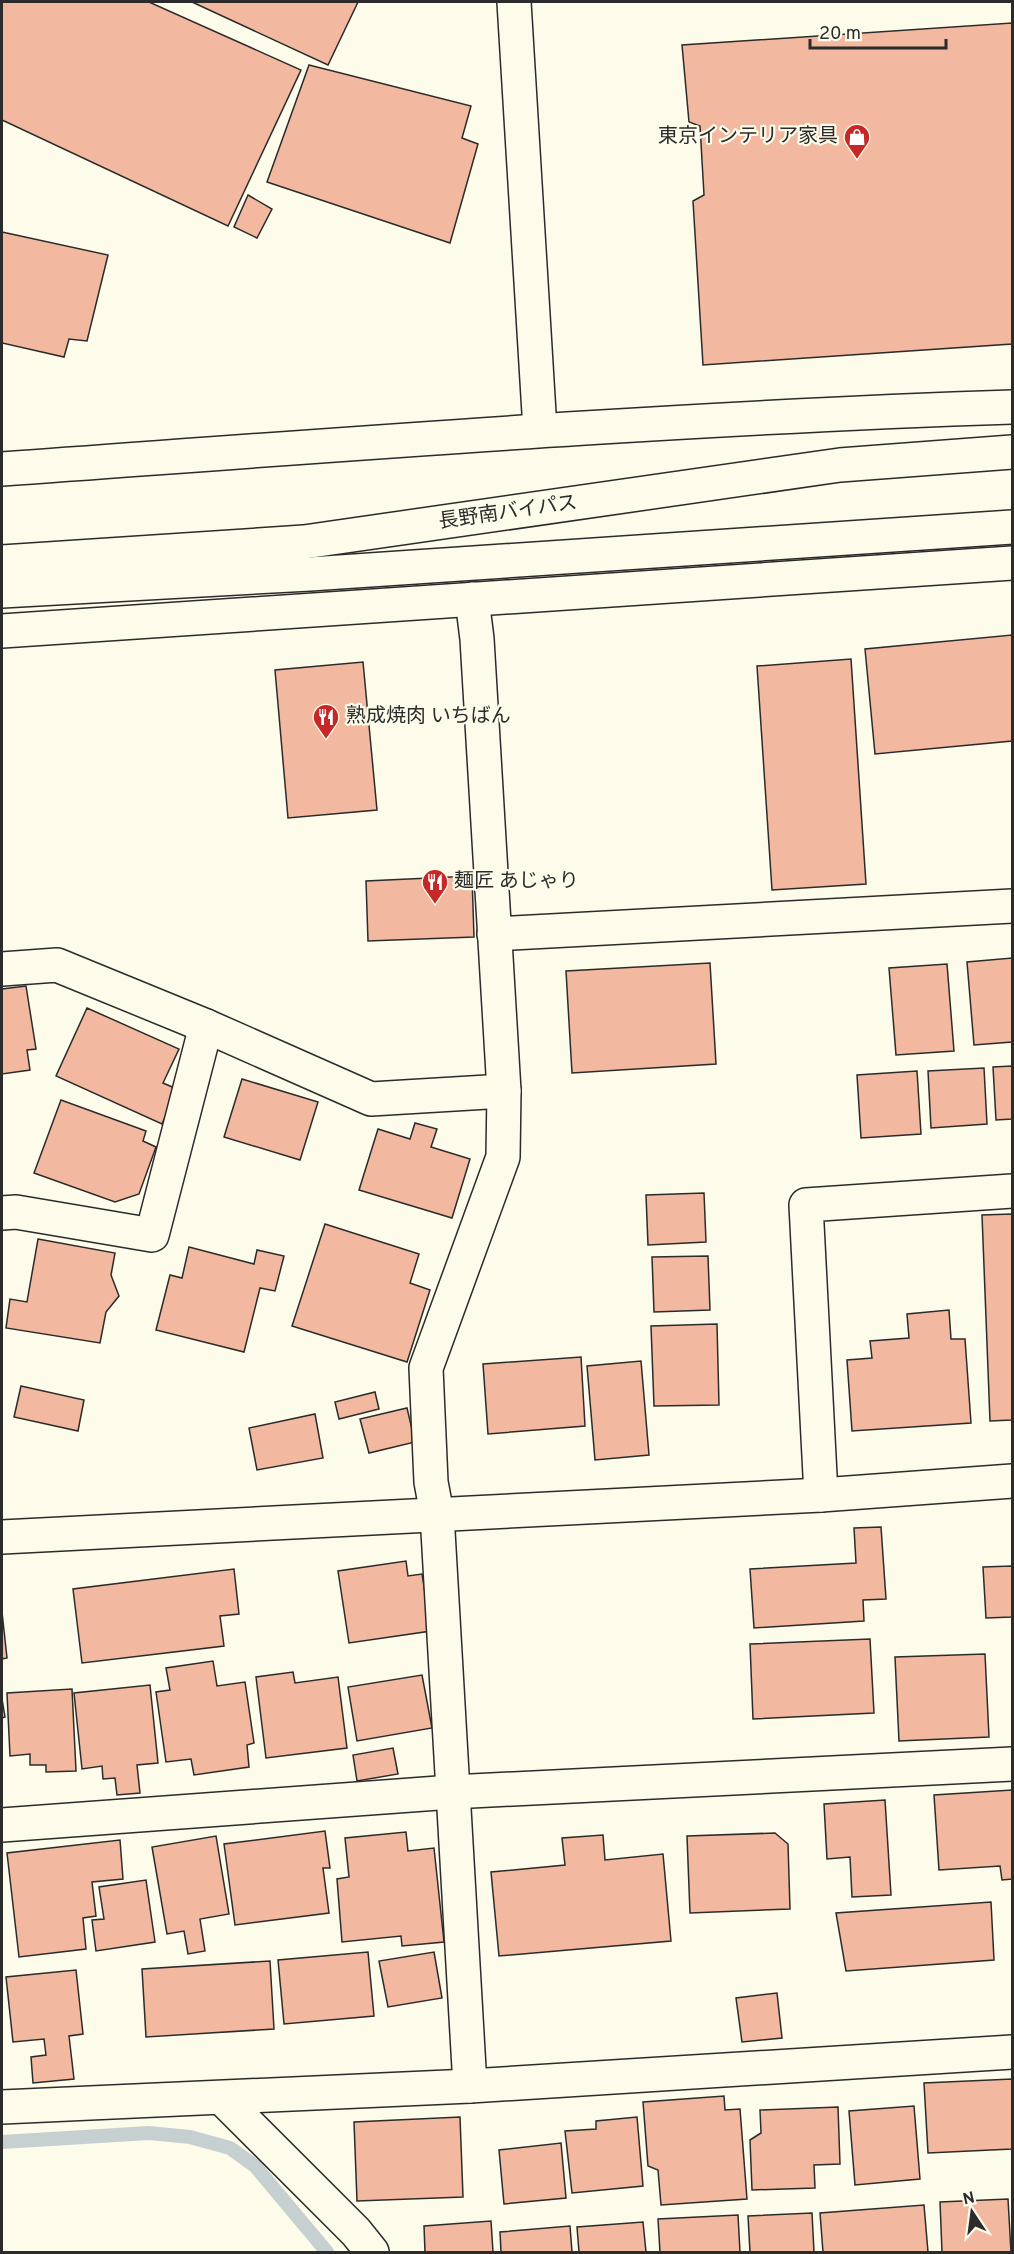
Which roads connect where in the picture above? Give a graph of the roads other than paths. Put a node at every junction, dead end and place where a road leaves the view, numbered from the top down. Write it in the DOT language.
graph roads {
  1 [pos="514,2"];
  2 [pos="1012,407"];
  3 [pos="540,430"];
  4 [pos="1012,452"];
  5 [pos="2,469"];
  6 [pos="1012,527"];
  7 [pos="2,562"];
  8 [pos="1012,563"];
  9 [pos="2,591"];
  10 [pos="472,599"];
  11 [pos="2,632"];
  12 [pos="1012,906"];
  13 [pos="494,934"];
  14 [pos="2,969"];
  15 [pos="206,1026"];
  16 [pos="504,1091"];
  17 [pos="1012,1191"];
  18 [pos="2,1213"];
  19 [pos="1012,1481"];
  20 [pos="821,1496"];
  21 [pos="437,1514"];
  22 [pos="2,1537"];
  23 [pos="1012,1764"];
  24 [pos="453,1792"];
  25 [pos="2,1825"];
  26 [pos="1012,2052"];
  27 [pos="470,2086"];
  28 [pos="222,2098"];
  29 [pos="2,2107"];
  30 [pos="372,2253"];
  1 -- 3 [label="main road"];
  2 -- 3 [label="main road"];
  3 -- 5 [label="main road"];
  4 -- 7 [label="main road, 長野南バイパス"];
  6 -- 9 [label="main road"];
  8 -- 10 [label="main road"];
  10 -- 11 [label="main road"];
  10 -- 13 [label="main road"];
  12 -- 13 [label="main road"];
  13 -- 16 [label="main road"];
  14 -- 15 [label="main road"];
  15 -- 16 [label="main road"];
  15 -- 18 [label="main road"];
  16 -- 21 [label="main road"];
  17 -- 20 [label="main road"];
  19 -- 20 [label="main road"];
  20 -- 21 [label="main road"];
  21 -- 22 [label="main road"];
  21 -- 24 [label="main road"];
  23 -- 24 [label="main road"];
  24 -- 25 [label="main road"];
  24 -- 27 [label="main road"];
  26 -- 27 [label="main road"];
  27 -- 28 [label="main road"];
  28 -- 29 [label="main road"];
  28 -- 30 [label="main road"];
}
